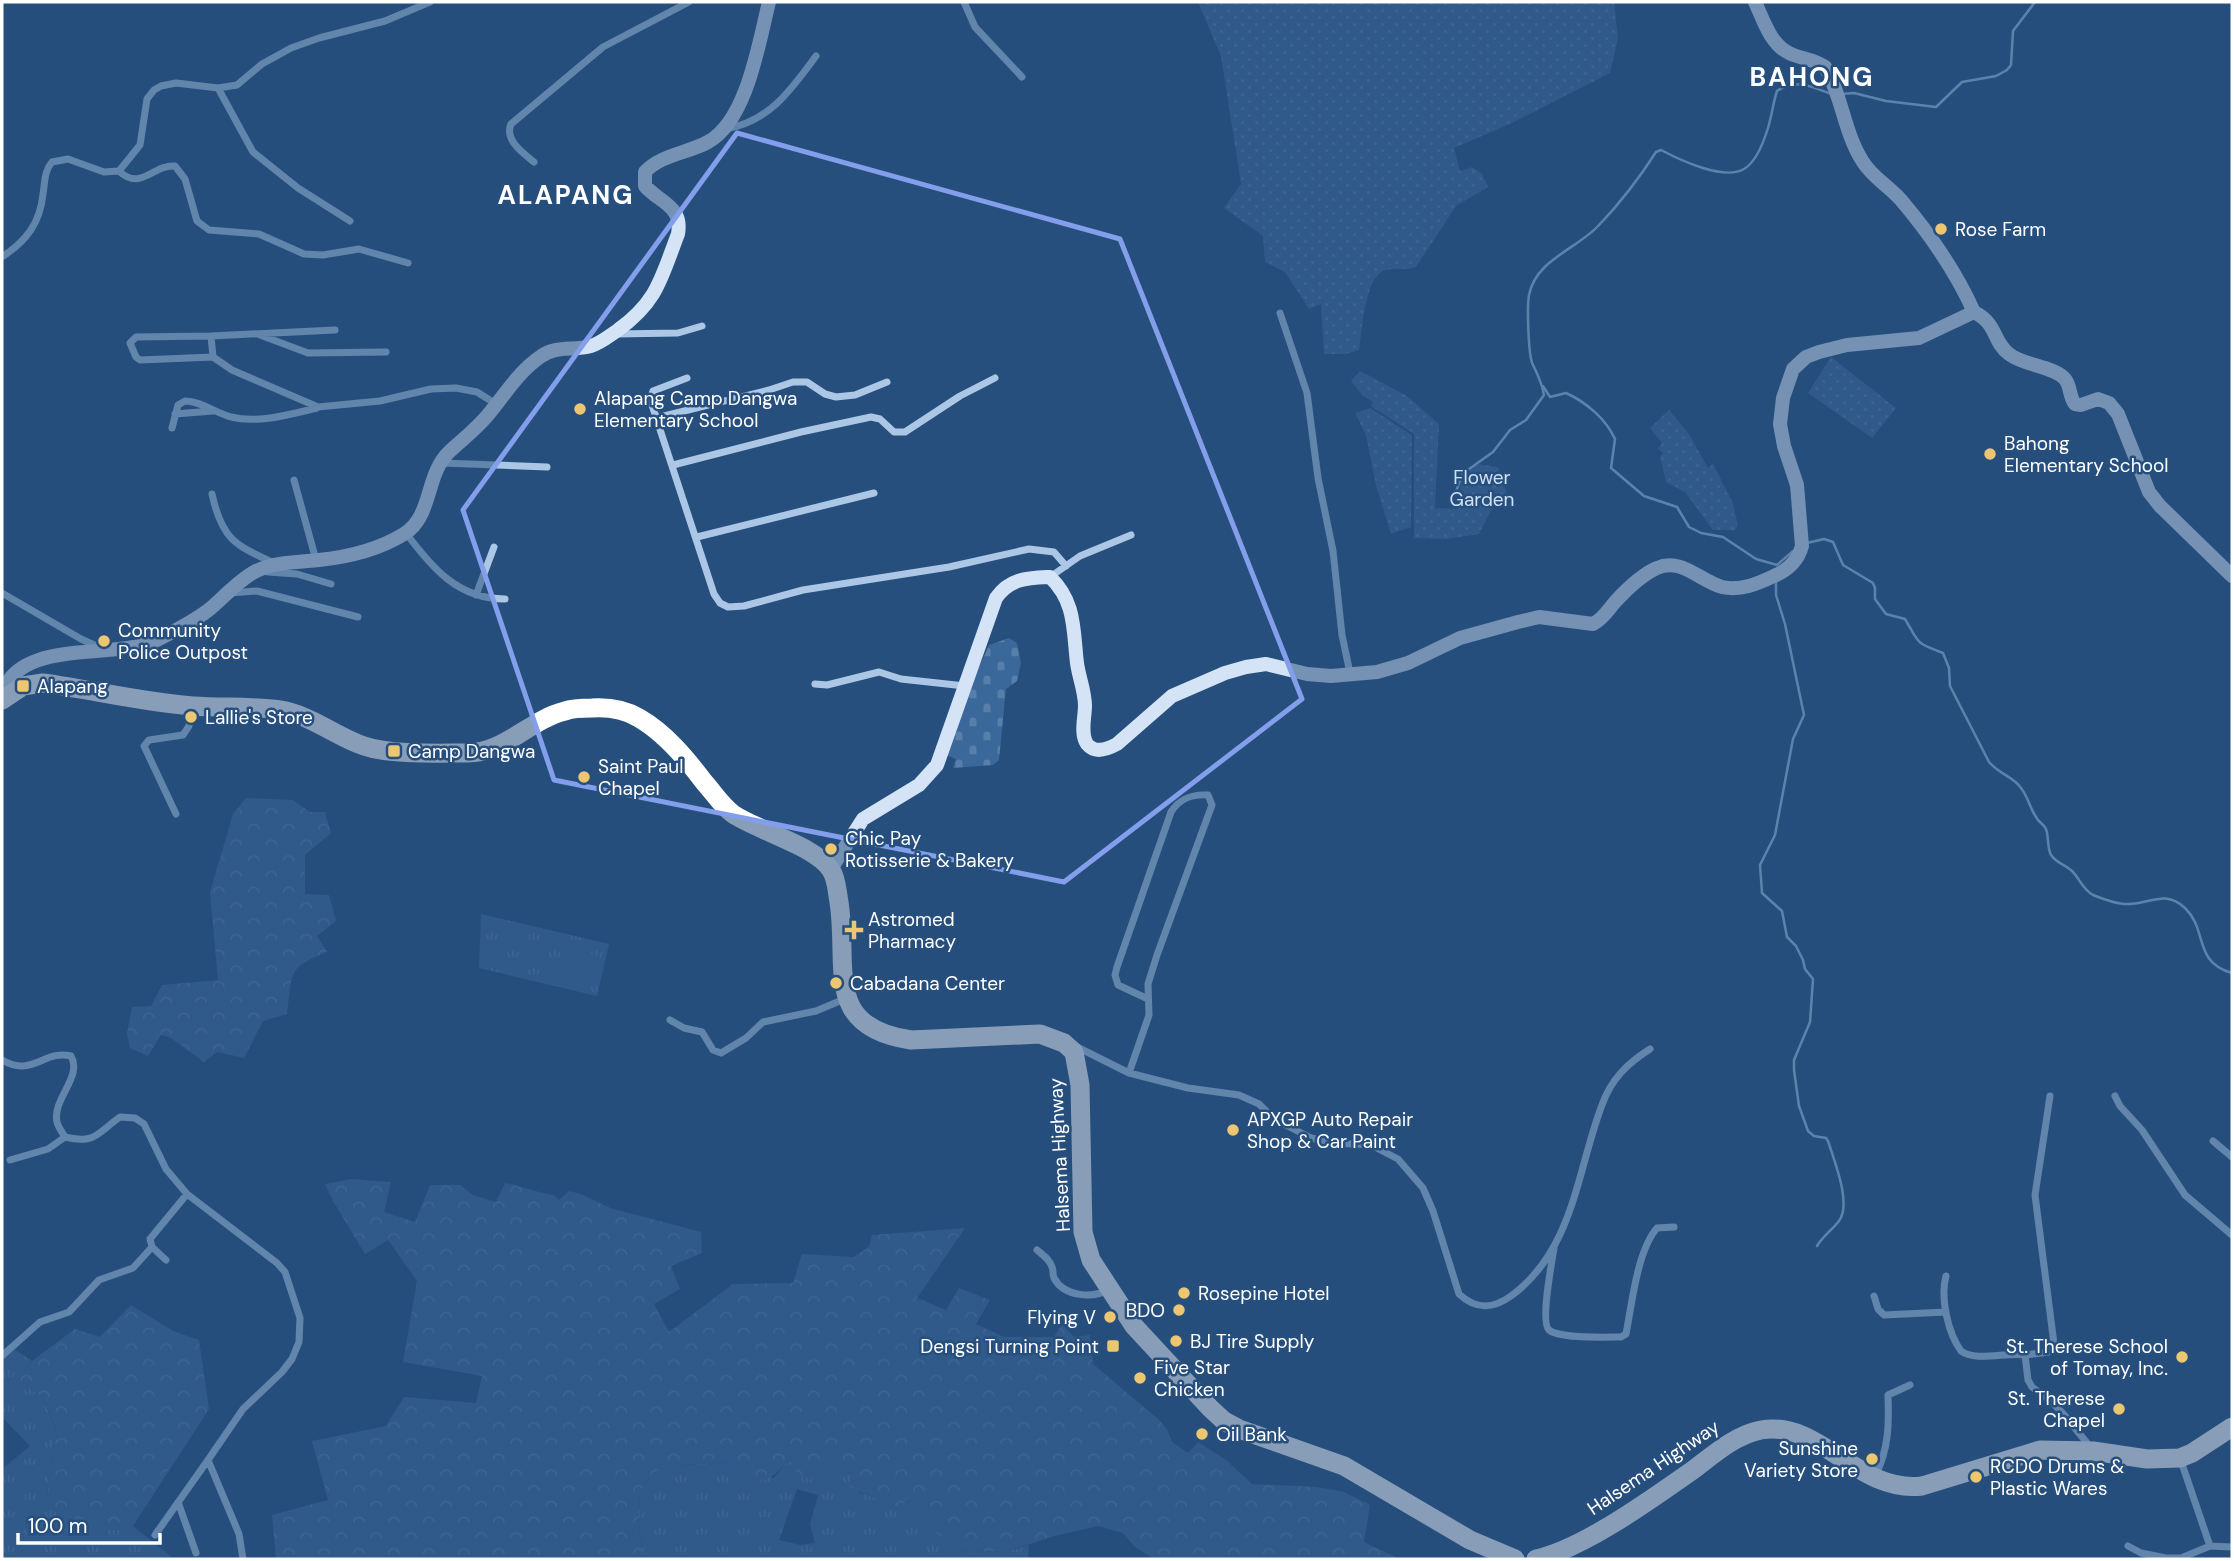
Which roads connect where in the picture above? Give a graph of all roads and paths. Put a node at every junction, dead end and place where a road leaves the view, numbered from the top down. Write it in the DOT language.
graph roads {
  1 [pos="430,2"];
  2 [pos="689,2"];
  3 [pos="769,2"];
  4 [pos="964,2"];
  5 [pos="1755,2"];
  6 [pos="816,56"];
  7 [pos="1023,77"];
  8 [pos="218,88"];
  9 [pos="724,129"];
  10 [pos="534,162"];
  11 [pos="119,171"];
  12 [pos="350,221"];
  13 [pos="2,257"];
  14 [pos="408,262"];
  15 [pos="1974,312"];
  16 [pos="1280,313"];
  17 [pos="702,326"];
  18 [pos="335,330"];
  19 [pos="260,334"];
  20 [pos="612,334"];
  21 [pos="211,336"];
  22 [pos="386,352"];
  23 [pos="214,357"];
  24 [pos="687,378"];
  25 [pos="996,378"];
  26 [pos="887,382"];
  27 [pos="496,404"];
  28 [pos="318,407"];
  29 [pos="214,411"];
  30 [pos="175,414"];
  31 [pos="656,418"];
  32 [pos="172,428"];
  33 [pos="440,463"];
  34 [pos="673,465"];
  35 [pos="547,467"];
  36 [pos="294,480"];
  37 [pos="874,493"];
  38 [pos="212,494"];
  39 [pos="406,533"];
  40 [pos="1131,534"];
  41 [pos="697,537"];
  42 [pos="494,547"];
  43 [pos="316,560"];
  44 [pos="277,564"];
  45 [pos="1066,566"];
  46 [pos="257,571"];
  47 [pos="2232,576"];
  48 [pos="1050,577"];
  49 [pos="331,584"];
  50 [pos="2,593"];
  51 [pos="226,594"];
  52 [pos="476,594"];
  53 [pos="505,599"];
  54 [pos="358,617"];
  55 [pos="104,651"];
  56 [pos="1350,673"];
  57 [pos="816,684"];
  58 [pos="965,686"];
  59 [pos="2,697"];
  60 [pos="191,706"];
  61 [pos="176,814"];
  62 [pos="831,869"];
  63 [pos="847,998"];
  64 [pos="1148,999"];
  65 [pos="670,1020"];
  66 [pos="1064,1043"];
  67 [pos="1650,1049"];
  68 [pos="2,1060"];
  69 [pos="1129,1073"];
  70 [pos="2050,1096"];
  71 [pos="2115,1096"];
  72 [pos="65,1137"];
  73 [pos="2213,1141"];
  74 [pos="2232,1157"];
  75 [pos="10,1160"];
  76 [pos="187,1194"];
  77 [pos="1674,1227"];
  78 [pos="2232,1235"];
  79 [pos="1555,1244"];
  80 [pos="152,1247"];
  81 [pos="1037,1250"];
  82 [pos="166,1259"];
  83 [pos="1552,1263"];
  84 [pos="1538,1270"];
  85 [pos="1946,1276"];
  86 [pos="1110,1289"];
  87 [pos="1874,1296"];
  88 [pos="1946,1312"];
  89 [pos="2025,1355"];
  90 [pos="2,1356"];
  91 [pos="1910,1385"];
  92 [pos="2232,1427"];
  93 [pos="2093,1451"];
  94 [pos="2180,1458"];
  95 [pos="208,1460"];
  96 [pos="1874,1478"];
  97 [pos="178,1502"];
  98 [pos="155,1535"];
  99 [pos="2128,1546"];
  100 [pos="2210,1546"];
  101 [pos="2232,1547"];
  102 [pos="196,1553"];
  103 [pos="243,1559"];
  104 [pos="1515,1559"];
  105 [pos="1536,1559"];
  1 -- 8 [label="street"];
  2 -- 10 [label="street"];
  3 -- 9 [label="street"];
  4 -- 7 [label="street"];
  5 -- 15 [label="street"];
  6 -- 9 [label="street"];
  8 -- 11 [label="street"];
  8 -- 12 [label="street"];
  9 -- 20 [label="street"];
  11 -- 13 [label="street"];
  11 -- 14 [label="street"];
  15 -- 47 [label="street"];
  15 -- 56 [label="street"];
  16 -- 56 [label="street"];
  17 -- 20 [label="street"];
  18 -- 19 [label="street"];
  19 -- 21 [label="street"];
  19 -- 22 [label="street"];
  20 -- 27 [label="street"];
  21 -- 23 [label="street"];
  21 -- 23 [label="street"];
  23 -- 28 [label="street"];
  24 -- 31 [label="street"];
  25 -- 34 [label="street"];
  26 -- 31 [label="street"];
  27 -- 28 [label="street"];
  27 -- 33 [label="street"];
  28 -- 29 [label="street"];
  29 -- 30 [label="street"];
  29 -- 30 [label="street"];
  30 -- 32 [label="street"];
  31 -- 34 [label="street"];
  33 -- 35 [label="street"];
  33 -- 39 [label="street"];
  34 -- 41 [label="street"];
  36 -- 43 [label="street"];
  37 -- 41 [label="street"];
  38 -- 44 [label="street"];
  39 -- 43 [label="street"];
  39 -- 52 [label="street"];
  40 -- 45 [label="street"];
  41 -- 45 [label="street"];
  42 -- 52 [label="street"];
  43 -- 44 [label="street"];
  44 -- 46 [label="street"];
  45 -- 48 [label="street"];
  46 -- 49 [label="street"];
  46 -- 51 [label="street"];
  48 -- 56 [label="street"];
  48 -- 58 [label="street"];
  50 -- 55 [label="street"];
  51 -- 54 [label="street"];
  51 -- 55 [label="street"];
  52 -- 53 [label="street"];
  55 -- 59 [label="street"];
  57 -- 58 [label="street"];
  58 -- 62 [label="street"];
  59 -- 60 [label="highway"];
  60 -- 61 [label="street"];
  60 -- 62 [label="highway"];
  62 -- 63 [label="highway"];
  63 -- 65 [label="street"];
  63 -- 66 [label="highway"];
  64 -- 64 [label="street"];
  64 -- 69 [label="street"];
  66 -- 69 [label="street"];
  66 -- 86 [label="highway, Halsema Highway"];
  67 -- 79 [label="street"];
  68 -- 72 [label="street"];
  69 -- 84 [label="street"];
  70 -- 89 [label="street"];
  71 -- 78 [label="street"];
  72 -- 75 [label="street"];
  72 -- 76 [label="street"];
  73 -- 74 [label="street"];
  76 -- 80 [label="street"];
  76 -- 95 [label="street"];
  77 -- 83 [label="street"];
  79 -- 83 [label="street"];
  79 -- 84 [label="street"];
  80 -- 82 [label="street"];
  80 -- 90 [label="street"];
  81 -- 86 [label="street"];
  83 -- 84 [label="street"];
  85 -- 88 [label="street"];
  86 -- 104 [label="highway, Halsema Highway"];
  87 -- 88 [label="street"];
  88 -- 89 [label="street"];
  89 -- 93 [label="street"];
  91 -- 96 [label="street"];
  92 -- 94 [label="highway, Halsema Highway"];
  93 -- 94 [label="highway, Halsema Highway"];
  93 -- 96 [label="highway, Halsema Highway"];
  94 -- 100 [label="street"];
  95 -- 97 [label="street"];
  95 -- 103 [label="street"];
  96 -- 105 [label="highway, Halsema Highway"];
  97 -- 98 [label="street"];
  97 -- 102 [label="street"];
  99 -- 100 [label="street"];
  100 -- 101 [label="street"];
}
